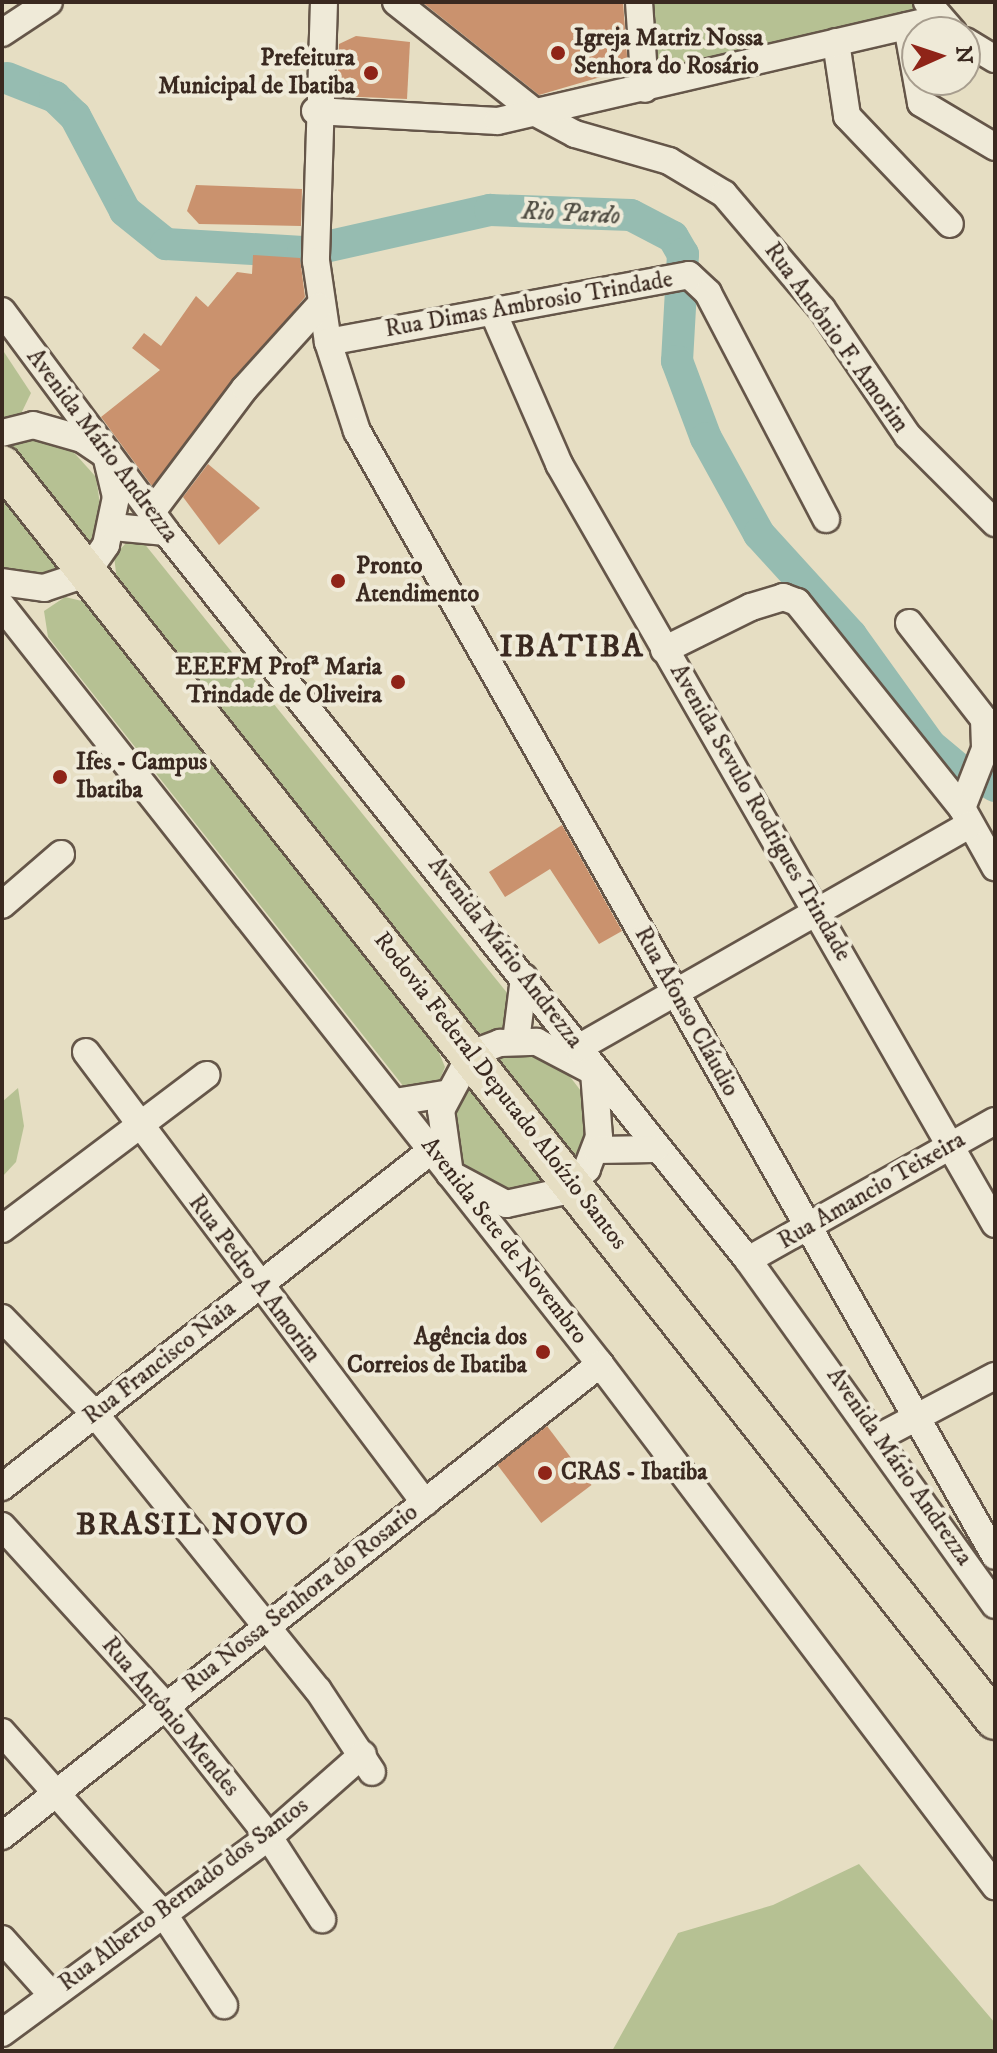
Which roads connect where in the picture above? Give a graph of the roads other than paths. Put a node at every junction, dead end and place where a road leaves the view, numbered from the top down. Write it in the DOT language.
graph roads {
  1 [pos="49,2"];
  2 [pos="324,2"];
  3 [pos="639,2"];
  4 [pos="412,6"];
  5 [pos="901,27"];
  6 [pos="2,33"];
  7 [pos="836,42"];
  8 [pos="645,89"];
  9 [pos="920,96"];
  10 [pos="315,111"];
  11 [pos="536,113"];
  12 [pos="995,147"];
  13 [pos="950,224"];
  14 [pos="319,306"];
  15 [pos="2,311"];
  16 [pos="493,312"];
  17 [pos="328,342"];
  18 [pos="46,373"];
  19 [pos="33,425"];
  20 [pos="2,433"];
  21 [pos="106,455"];
  22 [pos="2,465"];
  23 [pos="826,519"];
  24 [pos="159,522"];
  25 [pos="995,523"];
  26 [pos="113,527"];
  27 [pos="86,574"];
  28 [pos="2,582"];
  29 [pos="2,606"];
  30 [pos="909,623"];
  31 [pos="10,630"];
  32 [pos="664,650"];
  33 [pos="990,713"];
  34 [pos="968,803"];
  35 [pos="61,854"];
  36 [pos="995,867"];
  37 [pos="2,905"];
  38 [pos="821,914"];
  39 [pos="524,978"];
  40 [pos="676,994"];
  41 [pos="516,1041"];
  42 [pos="578,1048"];
  43 [pos="86,1052"];
  44 [pos="471,1054"];
  45 [pos="594,1072"];
  46 [pos="206,1075"];
  47 [pos="445,1094"];
  48 [pos="395,1102"];
  49 [pos="995,1121"];
  50 [pos="141,1127"];
  51 [pos="950,1147"];
  52 [pos="655,1149"];
  53 [pos="432,1150"];
  54 [pos="596,1150"];
  55 [pos="450,1174"];
  56 [pos="560,1191"];
  57 [pos="995,1224"];
  58 [pos="3,1228"];
  59 [pos="808,1230"];
  60 [pos="748,1260"];
  61 [pos="529,1274"];
  62 [pos="258,1287"];
  63 [pos="2,1318"];
  64 [pos="600,1364"];
  65 [pos="995,1376"];
  66 [pos="95,1414"];
  67 [pos="916,1418"];
  68 [pos="881,1436"];
  69 [pos="2,1487"];
  70 [pos="425,1503"];
  71 [pos="2,1526"];
  72 [pos="994,1553"];
  73 [pos="970,1566"];
  74 [pos="995,1605"];
  75 [pos="263,1630"];
  76 [pos="164,1704"];
  77 [pos="995,1720"];
  78 [pos="2,1732"];
  79 [pos="60,1790"];
  80 [pos="2,1836"];
  81 [pos="269,1837"];
  82 [pos="995,1886"];
  83 [pos="165,1916"];
  84 [pos="322,1919"];
  85 [pos="2,1939"];
  86 [pos="52,1995"];
  87 [pos="224,2005"];
  88 [pos="2,2033"];
  1 -- 6 [label="street"];
  2 -- 10 [label="street, Rua Afonso Cláudio"];
  3 -- 8 [label="street"];
  4 -- 11 [label="street, Rua Antônio F. Amorim"];
  5 -- 7 [label="street"];
  7 -- 8 [label="street"];
  7 -- 13 [label="street"];
  8 -- 11 [label="street"];
  9 -- 12 [label="street"];
  10 -- 11 [label="street"];
  10 -- 14 [label="street, Rua Afonso Cláudio"];
  11 -- 25 [label="street, Rua Antônio F. Amorim"];
  14 -- 17 [label="street, Rua Afonso Cláudio"];
  14 -- 24 [label="street"];
  15 -- 18 [label="street, Avenida Mário Andrezza"];
  16 -- 17 [label="street, Rua Dimas Ambrosio Trindade"];
  16 -- 23 [label="street, Rua Dimas Ambrosio Trindade"];
  16 -- 32 [label="street, Avenida Sevulo Rodrigues Trindade"];
  17 -- 40 [label="street, Rua Afonso Cláudio"];
  18 -- 19 [label="street"];
  18 -- 21 [label="street, Avenida Mário Andrezza"];
  19 -- 20 [label="street"];
  19 -- 21 [label="street"];
  21 -- 24 [label="street, Avenida Mário Andrezza"];
  21 -- 26 [label="street"];
  22 -- 27 [label="highway, Rodovia Federal Deputado Aloízio Santos"];
  24 -- 26 [label="street"];
  24 -- 39 [label="street, Avenida Mário Andrezza"];
  26 -- 27 [label="street"];
  27 -- 28 [label="street"];
  27 -- 44 [label="highway, Rodovia Federal Deputado Aloízio Santos"];
  29 -- 31 [label="street, Avenida Sete de Novembro"];
  30 -- 33 [label="street"];
  31 -- 48 [label="street, Avenida Sete de Novembro"];
  32 -- 34 [label="street"];
  32 -- 38 [label="street, Avenida Sevulo Rodrigues Trindade"];
  33 -- 34 [label="street"];
  34 -- 36 [label="street"];
  34 -- 38 [label="street"];
  35 -- 37 [label="street"];
  38 -- 40 [label="street"];
  38 -- 51 [label="street, Avenida Sevulo Rodrigues Trindade"];
  39 -- 41 [label="street"];
  39 -- 42 [label="street, Avenida Mário Andrezza"];
  40 -- 42 [label="street"];
  40 -- 59 [label="street, Rua Afonso Cláudio"];
  41 -- 44 [label="street"];
  41 -- 45 [label="street"];
  42 -- 45 [label="street, Avenida Mário Andrezza"];
  43 -- 50 [label="street, Rua Pedro A Amorim"];
  44 -- 47 [label="street"];
  44 -- 56 [label="highway, Rodovia Federal Deputado Aloízio Santos"];
  45 -- 52 [label="street, Avenida Mário Andrezza"];
  45 -- 54 [label="street"];
  46 -- 50 [label="street"];
  47 -- 48 [label="street"];
  47 -- 55 [label="street"];
  48 -- 53 [label="street, Avenida Sete de Novembro"];
  49 -- 51 [label="street, Rua Amancio Teixeira"];
  50 -- 58 [label="street"];
  50 -- 62 [label="street, Rua Pedro A Amorim"];
  51 -- 57 [label="street, Avenida Sevulo Rodrigues Trindade"];
  51 -- 59 [label="street, Rua Amancio Teixeira"];
  52 -- 54 [label="street"];
  52 -- 60 [label="street, Avenida Mário Andrezza"];
  53 -- 55 [label="street, Avenida Sete de Novembro"];
  53 -- 62 [label="street, Rua Francisco Naia"];
  54 -- 56 [label="street"];
  55 -- 56 [label="street"];
  55 -- 61 [label="street, Avenida Sete de Novembro"];
  56 -- 61 [label="street"];
  56 -- 77 [label="highway, Rodovia Federal Deputado Aloízio Santos"];
  59 -- 60 [label="street, Rua Amancio Teixeira"];
  59 -- 67 [label="street, Rua Afonso Cláudio"];
  60 -- 68 [label="street, Avenida Mário Andrezza"];
  61 -- 64 [label="street, Avenida Sete de Novembro"];
  62 -- 66 [label="street, Rua Francisco Naia"];
  62 -- 70 [label="street, Rua Pedro A Amorim"];
  63 -- 66 [label="street"];
  64 -- 70 [label="street, Rua Nossa Senhora do Rosario"];
  64 -- 82 [label="street, Avenida Sete de Novembro"];
  65 -- 67 [label="street"];
  66 -- 69 [label="street, Rua Francisco Naia"];
  66 -- 75 [label="street"];
  67 -- 68 [label="street"];
  67 -- 72 [label="street, Rua Afonso Cláudio"];
  68 -- 73 [label="street, Avenida Mário Andrezza"];
  70 -- 75 [label="street, Rua Nossa Senhora do Rosario"];
  71 -- 76 [label="street, Rua Antônio Mendes"];
  72 -- 73 [label="street"];
  73 -- 74 [label="street, Avenida Mário Andrezza"];
  75 -- 76 [label="street, Rua Nossa Senhora do Rosario"];
  75 -- 81 [label="street, Rua Alberto Bernado dos Santos"];
  76 -- 79 [label="street, Rua Nossa Senhora do Rosario"];
  76 -- 81 [label="street, Rua Antônio Mendes"];
  78 -- 79 [label="street"];
  79 -- 80 [label="street, Rua Nossa Senhora do Rosario"];
  79 -- 83 [label="street"];
  81 -- 83 [label="street, Rua Alberto Bernado dos Santos"];
  81 -- 84 [label="street, Rua Antônio Mendes"];
  83 -- 86 [label="street, Rua Alberto Bernado dos Santos"];
  83 -- 87 [label="street"];
  85 -- 86 [label="street"];
  86 -- 88 [label="street, Rua Alberto Bernado dos Santos"];
}
